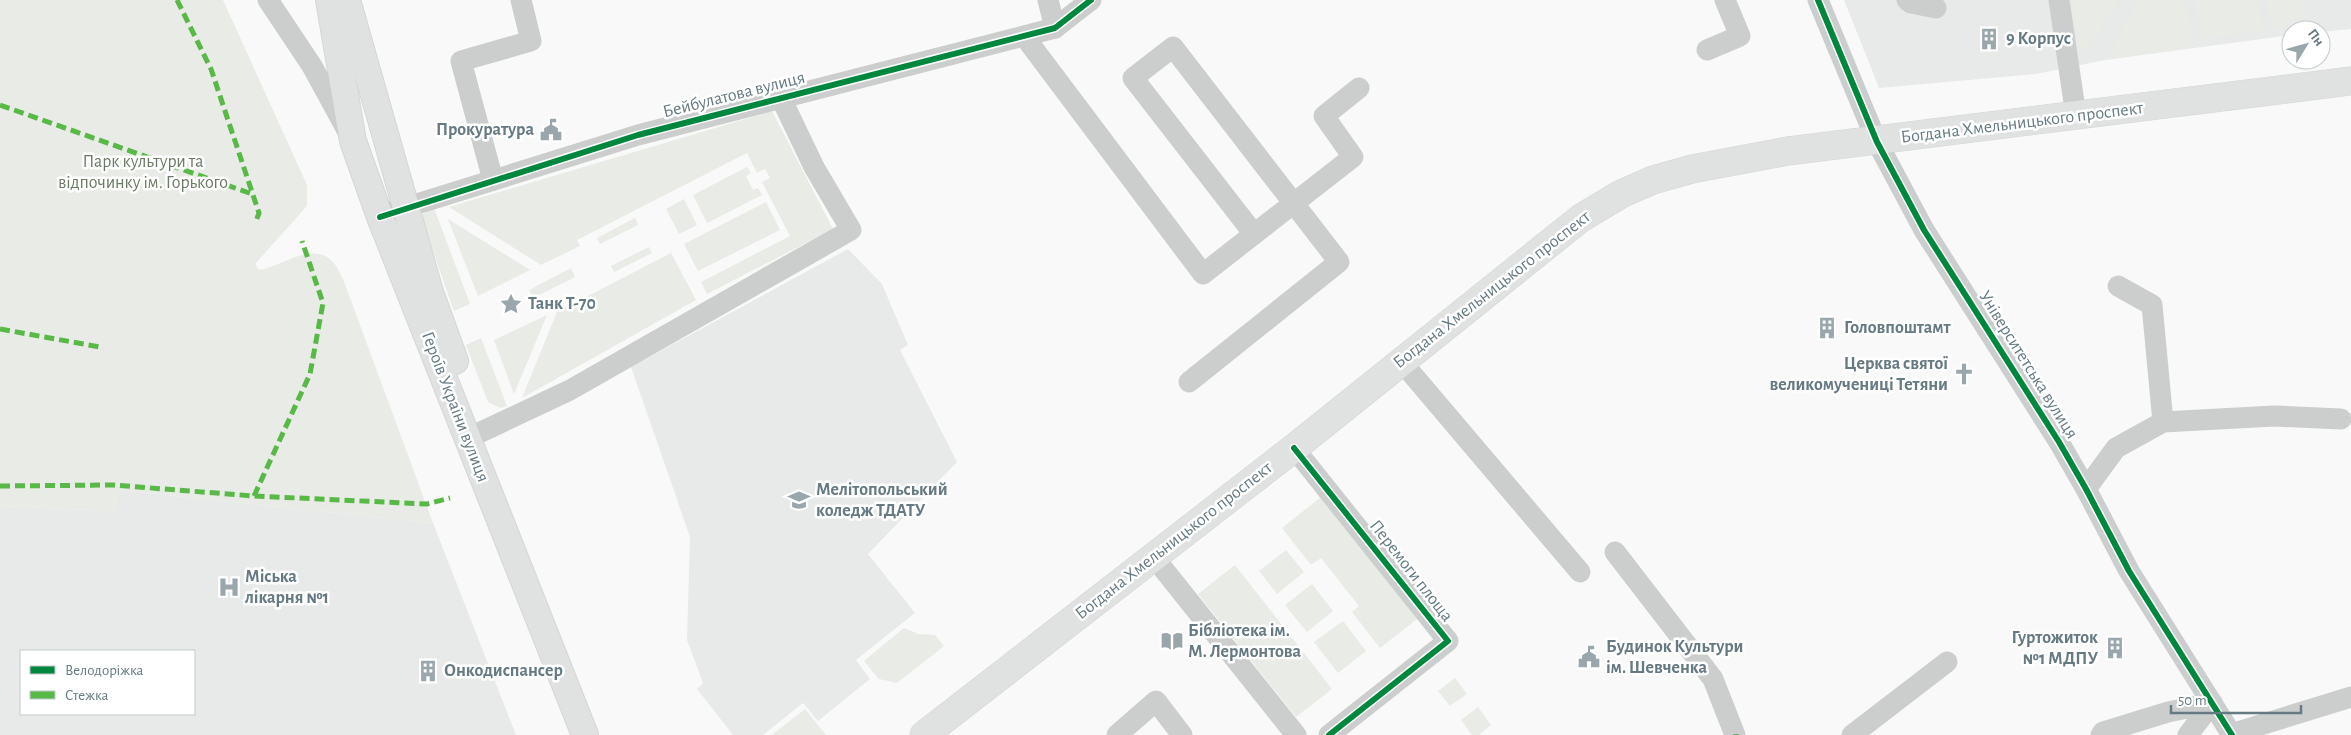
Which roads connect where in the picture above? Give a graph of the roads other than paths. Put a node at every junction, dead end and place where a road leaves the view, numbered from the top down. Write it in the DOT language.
graph roads {
  1 [pos="268,0"];
  2 [pos="329,0"];
  3 [pos="347,0"];
  4 [pos="521,0"];
  5 [pos="1048,0"];
  6 [pos="1091,0"];
  7 [pos="1725,0"];
  8 [pos="1818,0"];
  9 [pos="1907,0"];
  10 [pos="2059,0"];
  11 [pos="1936,8"];
  12 [pos="1055,28"];
  13 [pos="1024,36"];
  14 [pos="1707,50"];
  15 [pos="2351,82"];
  16 [pos="1358,88"];
  17 [pos="781,98"];
  18 [pos="2076,116"];
  19 [pos="353,141"];
  20 [pos="1877,142"];
  21 [pos="494,180"];
  22 [pos="1292,204"];
  23 [pos="392,213"];
  24 [pos="1254,234"];
  25 [pos="2118,286"];
  26 [pos="1401,361"];
  27 [pos="1189,382"];
  28 [pos="2341,419"];
  29 [pos="2163,422"];
  30 [pos="481,432"];
  31 [pos="1294,448"];
  32 [pos="2086,489"];
  33 [pos="1615,552"];
  34 [pos="1153,556"];
  35 [pos="1580,572"];
  36 [pos="1947,662"];
  37 [pos="559,672"];
  38 [pos="2351,697"];
  39 [pos="2212,703"];
  40 [pos="2231,734"];
  41 [pos="585,735"];
  42 [pos="924,735"];
  43 [pos="1117,735"];
  44 [pos="1182,735"];
  45 [pos="1296,735"];
  46 [pos="1329,735"];
  47 [pos="1735,735"];
  48 [pos="1852,735"];
  49 [pos="2101,735"];
  50 [pos="2188,735"];
  1 -- 19 [label="street"];
  2 -- 19 [label="main road, Героїв України вулиця"];
  3 -- 23 [label="main road, Героїв України вулиця"];
  4 -- 21 [label="street"];
  5 -- 12 [label="street"];
  6 -- 12 [label="street, Бейбулатова вулиця"];
  7 -- 14 [label="street"];
  8 -- 20 [label="street, Університетська вулиця"];
  9 -- 11 [label="street"];
  10 -- 18 [label="street"];
  12 -- 13 [label="street, Бейбулатова вулиця"];
  13 -- 17 [label="street, Бейбулатова вулиця"];
  13 -- 24 [label="street"];
  15 -- 18 [label="highway, Богдана Хмельницького проспект"];
  16 -- 22 [label="street"];
  17 -- 21 [label="street, Бейбулатова вулиця"];
  17 -- 30 [label="street"];
  18 -- 20 [label="highway, Богдана Хмельницького проспект"];
  19 -- 23 [label="main road, Героїв України вулиця"];
  20 -- 26 [label="highway, Богдана Хмельницького проспект"];
  20 -- 32 [label="street, Університетська вулиця"];
  21 -- 23 [label="street, Бейбулатова вулиця"];
  22 -- 24 [label="street"];
  22 -- 24 [label="street"];
  22 -- 27 [label="street"];
  23 -- 30 [label="main road, Героїв України вулиця"];
  23 -- 37 [label="main road, Героїв України вулиця"];
  25 -- 29 [label="street"];
  26 -- 31 [label="highway, Богдана Хмельницького проспект"];
  26 -- 35 [label="street"];
  28 -- 29 [label="street"];
  29 -- 32 [label="street"];
  30 -- 37 [label="main road, Героїв України вулиця"];
  31 -- 34 [label="highway, Богдана Хмельницького проспект"];
  31 -- 46 [label="street, Перемоги площа"];
  32 -- 39 [label="street, Університетська вулиця"];
  33 -- 47 [label="street"];
  34 -- 42 [label="highway, Богдана Хмельницького проспект"];
  34 -- 45 [label="street"];
  36 -- 48 [label="street"];
  37 -- 41 [label="main road, Героїв України вулиця"];
  38 -- 40 [label="street"];
  39 -- 40 [label="street, Університетська вулиця"];
  39 -- 49 [label="street"];
  39 -- 50 [label="street"];
  43 -- 44 [label="street"];
}
